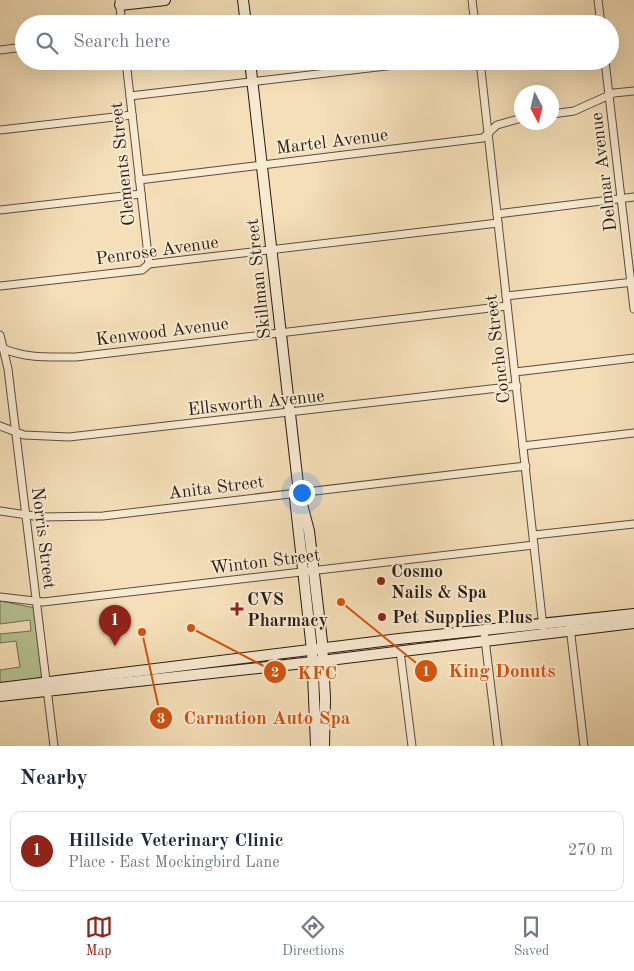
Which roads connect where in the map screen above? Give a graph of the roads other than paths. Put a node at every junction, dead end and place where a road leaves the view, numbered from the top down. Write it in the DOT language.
graph roads {
  1 [pos="165,0"];
  2 [pos="243,0"];
  3 [pos="472,0"];
  4 [pos="598,0"];
  5 [pos="148,1"];
  6 [pos="120,3"];
  7 [pos="245,15"];
  8 [pos="474,15"];
  9 [pos="600,15"];
  10 [pos="15,48"];
  11 [pos="0,50"];
  12 [pos="127,70"];
  13 [pos="251,70"];
  14 [pos="353,70"];
  15 [pos="481,70"];
  16 [pos="606,70"];
  17 [pos="252,82"];
  18 [pos="634,90"];
  19 [pos="608,95"];
  20 [pos="130,96"];
  21 [pos="559,113"];
  22 [pos="132,115"];
  23 [pos="514,120"];
  24 [pos="0,130"];
  25 [pos="487,135"];
  26 [pos="261,165"];
  27 [pos="139,180"];
  28 [pos="141,194"];
  29 [pos="634,197"];
  30 [pos="621,198"];
  31 [pos="0,210"];
  32 [pos="497,214"];
  33 [pos="498,223"];
  34 [pos="271,250"];
  35 [pos="149,264"];
  36 [pos="632,282"];
  37 [pos="0,286"];
  38 [pos="506,296"];
  39 [pos="507,306"];
  40 [pos="634,309"];
  41 [pos="280,333"];
  42 [pos="0,335"];
  43 [pos="2,348"];
  44 [pos="634,358"];
  45 [pos="516,372"];
  46 [pos="517,386"];
  47 [pos="290,413"];
  48 [pos="0,426"];
  49 [pos="16,431"];
  50 [pos="634,433"];
  51 [pos="523,446"];
  52 [pos="526,466"];
  53 [pos="299,492"];
  54 [pos="0,511"];
  55 [pos="26,516"];
  56 [pos="634,524"];
  57 [pos="534,535"];
  58 [pos="534,544"];
  59 [pos="309,571"];
  60 [pos="0,597"];
  61 [pos="37,602"];
  62 [pos="634,614"];
  63 [pos="634,622"];
  64 [pos="570,626"];
  65 [pos="543,629"];
  66 [pos="484,636"];
  67 [pos="399,639"];
  68 [pos="318,649"];
  69 [pos="400,651"];
  70 [pos="324,660"];
  71 [pos="313,662"];
  72 [pos="215,667"];
  73 [pos="48,687"];
  74 [pos="0,688"];
  75 [pos="0,696"];
  76 [pos="54,746"];
  77 [pos="316,746"];
  78 [pos="324,746"];
  79 [pos="412,746"];
  80 [pos="498,746"];
  81 [pos="584,746"];
  1 -- 5 [label="main road"];
  2 -- 7 [label="main road"];
  3 -- 8 [label="street"];
  4 -- 9 [label="street"];
  5 -- 6 [label="main road"];
  10 -- 11 [label="street"];
  12 -- 20 [label="street, Clements Street"];
  13 -- 17 [label="main road, Skillman Street"];
  14 -- 17 [label="street"];
  15 -- 25 [label="street, Concho Street"];
  16 -- 19 [label="street, Delmar Avenue"];
  17 -- 20 [label="street"];
  17 -- 26 [label="main road, Skillman Street"];
  18 -- 19 [label="street"];
  19 -- 21 [label="street"];
  19 -- 30 [label="street, Delmar Avenue"];
  20 -- 22 [label="street, Clements Street"];
  22 -- 24 [label="street"];
  22 -- 27 [label="street, Clements Street"];
  23 -- 25 [label="street, Martel Avenue"];
  25 -- 26 [label="street, Martel Avenue"];
  25 -- 32 [label="street, Concho Street"];
  26 -- 27 [label="street, Martel Avenue"];
  26 -- 34 [label="main road, Skillman Street"];
  27 -- 28 [label="street, Clements Street"];
  28 -- 31 [label="street"];
  28 -- 35 [label="street, Clements Street"];
  29 -- 30 [label="street"];
  30 -- 32 [label="street"];
  30 -- 36 [label="street, Delmar Avenue"];
  32 -- 33 [label="street, Concho Street"];
  33 -- 34 [label="street, Penrose Avenue"];
  33 -- 38 [label="street, Concho Street"];
  34 -- 35 [label="street, Penrose Avenue"];
  34 -- 41 [label="main road, Skillman Street"];
  35 -- 37 [label="street, Penrose Avenue"];
  36 -- 38 [label="street"];
  36 -- 40 [label="street, Delmar Avenue"];
  38 -- 39 [label="street, Concho Street"];
  39 -- 41 [label="street, Kenwood Avenue"];
  39 -- 45 [label="street, Concho Street"];
  41 -- 43 [label="street, Kenwood Avenue"];
  41 -- 47 [label="main road, Skillman Street"];
  42 -- 43 [label="street, Norris Street"];
  43 -- 49 [label="street, Norris Street"];
  44 -- 45 [label="street"];
  45 -- 46 [label="street, Concho Street"];
  46 -- 47 [label="street, Ellsworth Avenue"];
  46 -- 51 [label="street, Concho Street"];
  47 -- 49 [label="street, Ellsworth Avenue"];
  47 -- 53 [label="main road, Skillman Street"];
  48 -- 49 [label="street, Ellsworth Avenue"];
  49 -- 55 [label="street, Norris Street"];
  50 -- 51 [label="street"];
  51 -- 52 [label="street, Concho Street"];
  52 -- 53 [label="street, Anita Street"];
  52 -- 57 [label="street, Concho Street"];
  53 -- 55 [label="street, Anita Street"];
  53 -- 59 [label="main road, Skillman Street"];
  54 -- 55 [label="street, Anita Street"];
  55 -- 61 [label="street, Norris Street"];
  56 -- 57 [label="street"];
  57 -- 58 [label="street, Concho Street"];
  58 -- 59 [label="street, Winton Street"];
  58 -- 65 [label="street, Concho Street"];
  59 -- 61 [label="street, Winton Street"];
  59 -- 68 [label="main road, Skillman Street"];
  60 -- 61 [label="street, Winton Street"];
  61 -- 73 [label="street, Norris Street"];
  62 -- 64 [label="main road"];
  63 -- 64 [label="main road"];
  64 -- 65 [label="main road"];
  64 -- 81 [label="street"];
  65 -- 66 [label="main road"];
  66 -- 67 [label="main road"];
  66 -- 69 [label="main road"];
  66 -- 80 [label="street"];
  67 -- 68 [label="main road"];
  67 -- 69 [label="main road"];
  68 -- 70 [label="main road, Skillman Street"];
  68 -- 71 [label="main road, Skillman Street"];
  68 -- 72 [label="main road"];
  69 -- 70 [label="main road"];
  69 -- 79 [label="street"];
  70 -- 71 [label="main road"];
  70 -- 78 [label="main road, Skillman Street"];
  71 -- 72 [label="main road"];
  71 -- 77 [label="main road, Skillman Street"];
  72 -- 73 [label="main road"];
  73 -- 74 [label="main road"];
  73 -- 75 [label="main road"];
  73 -- 76 [label="street, Norris Street"];
}
